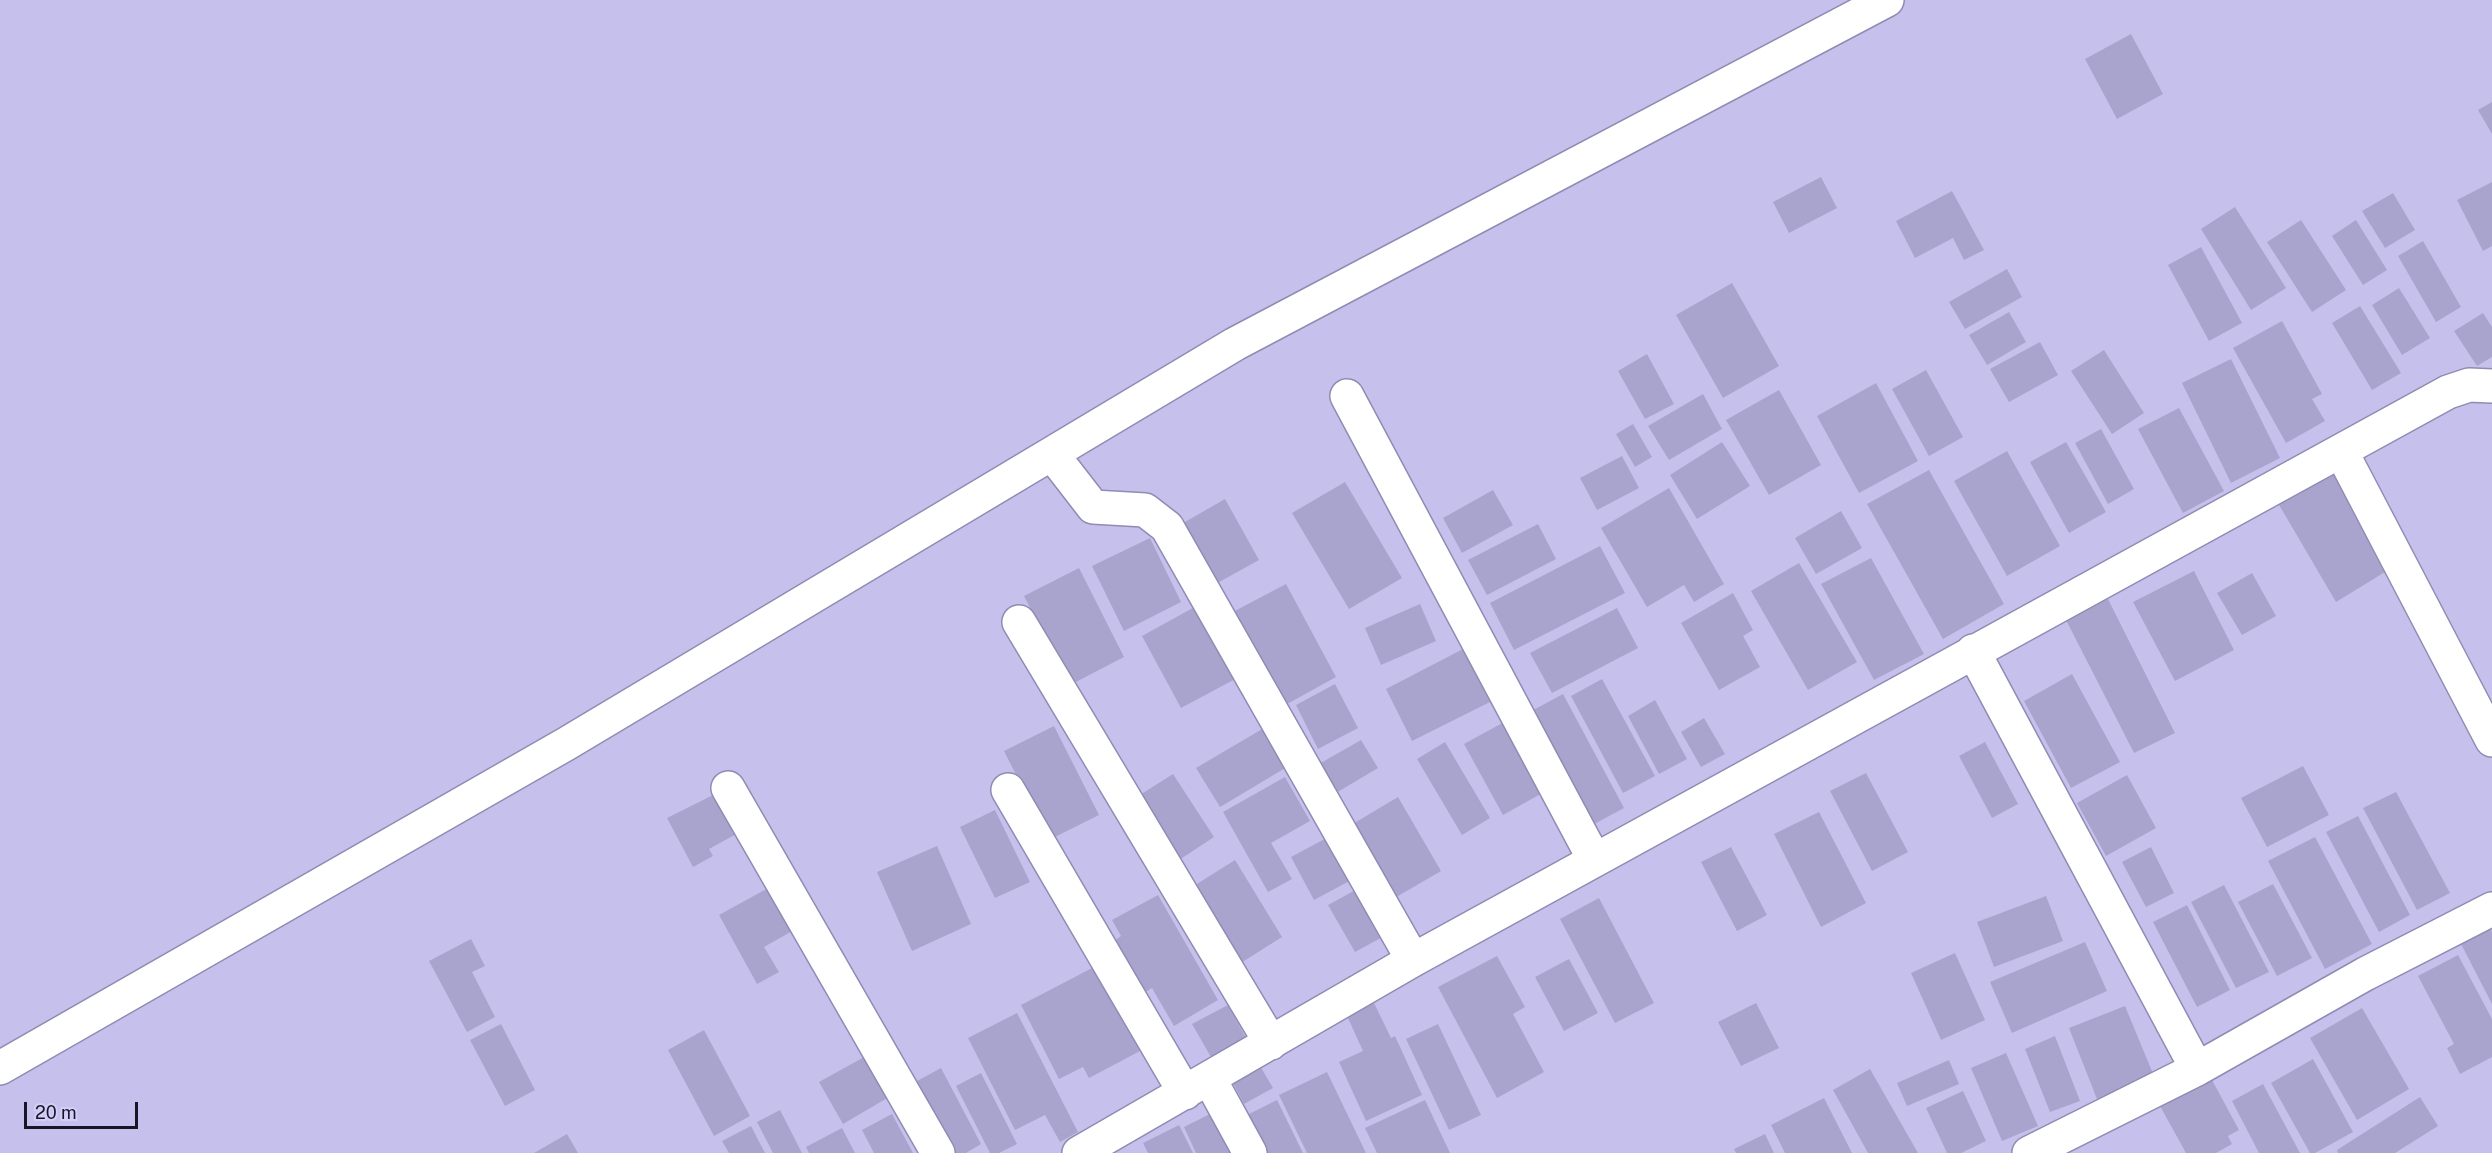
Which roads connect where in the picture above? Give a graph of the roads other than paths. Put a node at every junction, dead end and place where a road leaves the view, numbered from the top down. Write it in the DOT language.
graph roads {
  1 [pos="1887,0"];
  2 [pos="1843,10"];
  3 [pos="2492,387"];
  4 [pos="1347,396"];
  5 [pos="2341,451"];
  6 [pos="1052,454"];
  7 [pos="1019,622"];
  8 [pos="1973,651"];
  9 [pos="2492,740"];
  10 [pos="728,788"];
  11 [pos="1008,790"];
  12 [pos="1594,860"];
  13 [pos="2492,909"];
  14 [pos="1413,960"];
  15 [pos="1271,1043"];
  16 [pos="0,1068"];
  17 [pos="2197,1069"];
  18 [pos="1197,1086"];
  19 [pos="938,1153"];
  20 [pos="1079,1153"];
  21 [pos="1250,1153"];
  22 [pos="2029,1153"];
  1 -- 2 [label="street"];
  2 -- 6 [label="street"];
  3 -- 5 [label="street"];
  4 -- 12 [label="street"];
  5 -- 8 [label="street"];
  5 -- 9 [label="street"];
  6 -- 14 [label="street"];
  6 -- 16 [label="street"];
  7 -- 15 [label="street"];
  8 -- 12 [label="street"];
  8 -- 17 [label="street"];
  10 -- 19 [label="street"];
  11 -- 18 [label="street"];
  12 -- 14 [label="street"];
  13 -- 17 [label="street"];
  14 -- 15 [label="street"];
  15 -- 18 [label="street"];
  17 -- 22 [label="street"];
  18 -- 20 [label="street"];
  18 -- 21 [label="street"];
}
